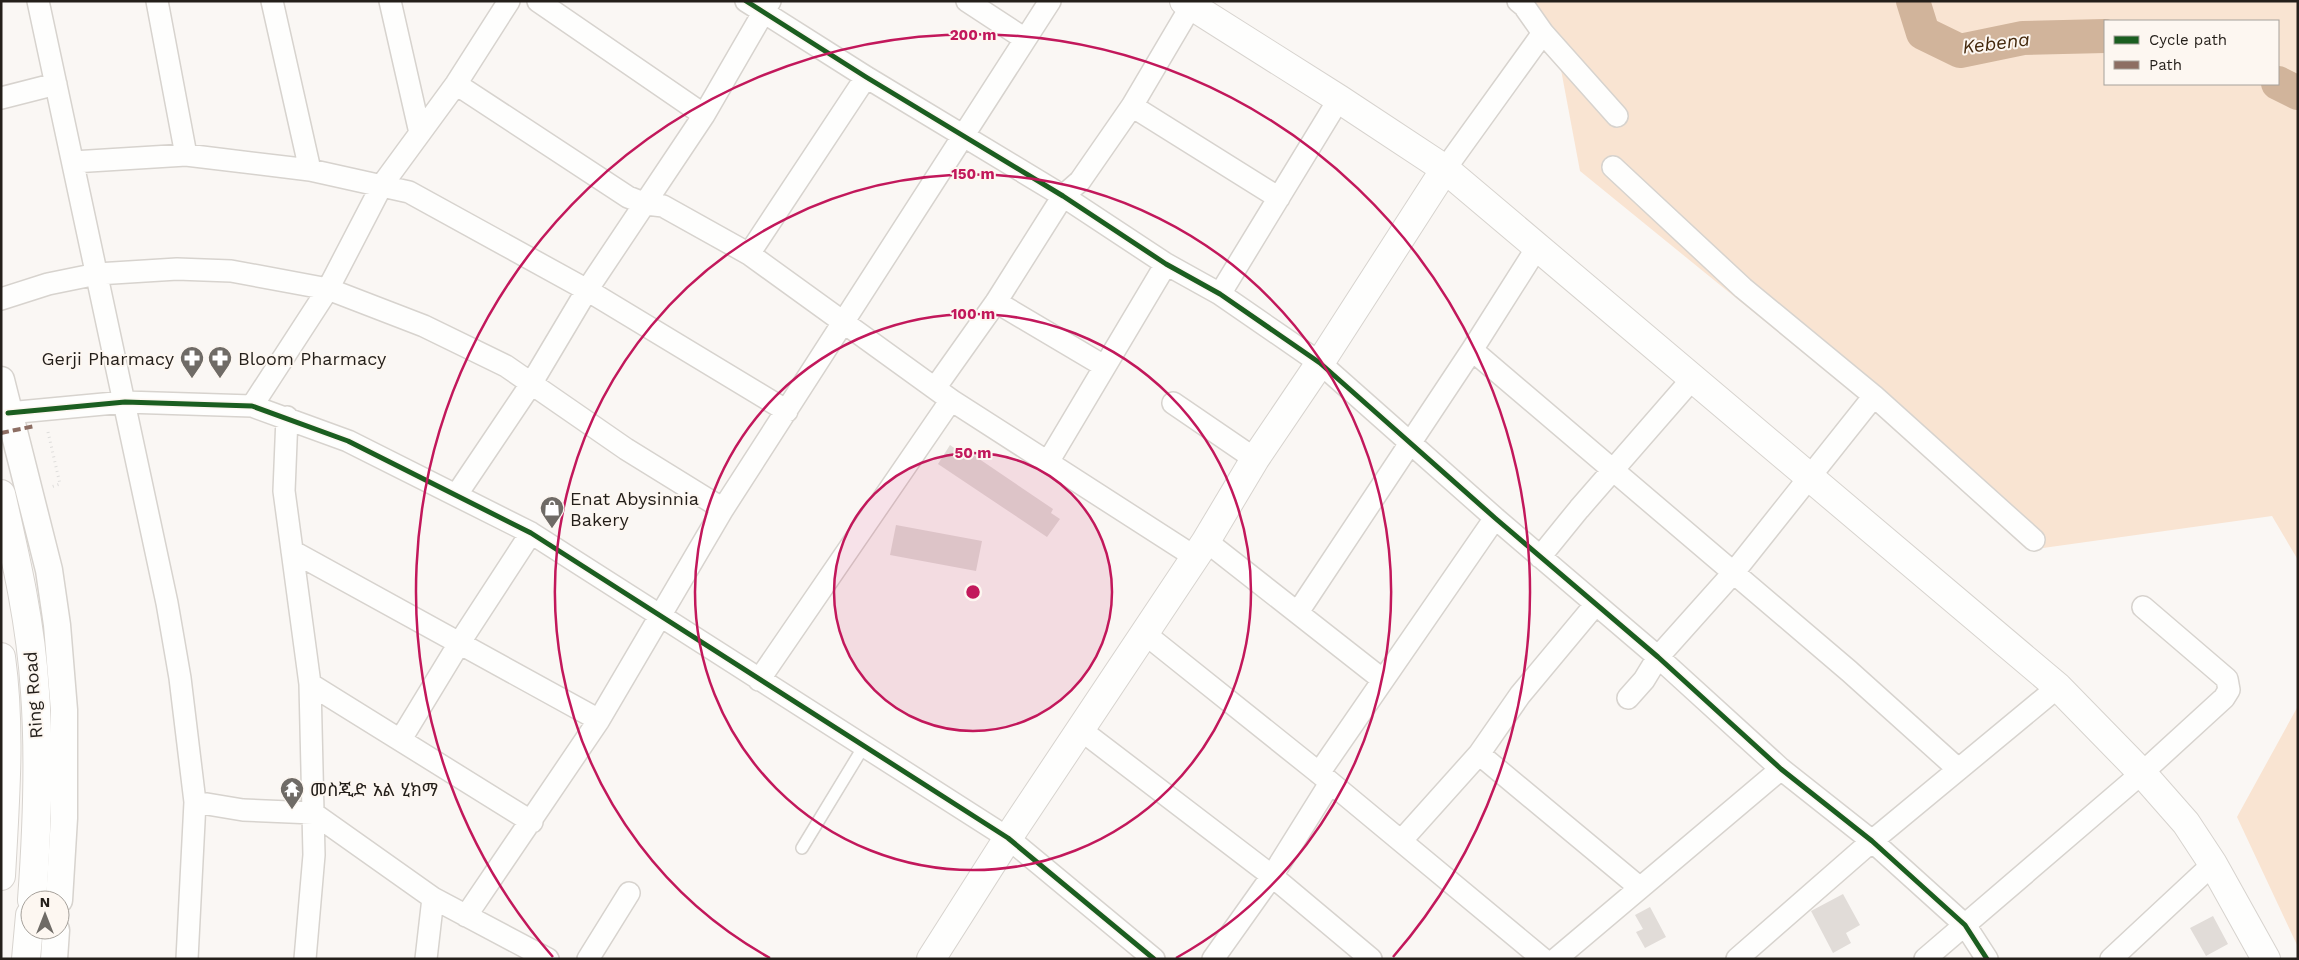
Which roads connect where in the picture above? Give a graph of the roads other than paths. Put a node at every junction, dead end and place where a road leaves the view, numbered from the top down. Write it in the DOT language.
graph roads {
  1 [pos="38,1"];
  2 [pos="157,1"];
  3 [pos="272,1"];
  4 [pos="390,1"];
  5 [pos="509,1"];
  6 [pos="538,1"];
  7 [pos="967,1"];
  8 [pos="1050,1"];
  9 [pos="1518,1"];
  10 [pos="1190,3"];
  11 [pos="760,5"];
  12 [pos="1543,33"];
  13 [pos="1025,39"];
  14 [pos="866,77"];
  15 [pos="56,84"];
  16 [pos="456,84"];
  17 [pos="1,98"];
  18 [pos="1339,99"];
  19 [pos="1132,106"];
  20 [pos="704,115"];
  21 [pos="1617,116"];
  22 [pos="420,133"];
  23 [pos="963,134"];
  24 [pos="186,155"];
  25 [pos="74,162"];
  26 [pos="1613,167"];
  27 [pos="1445,168"];
  28 [pos="310,170"];
  29 [pos="382,185"];
  30 [pos="1063,196"];
  31 [pos="1279,198"];
  32 [pos="646,204"];
  33 [pos="1538,246"];
  34 [pos="749,254"];
  35 [pos="1166,264"];
  36 [pos="97,274"];
  37 [pos="328,289"];
  38 [pos="587,290"];
  39 [pos="1220,294"];
  40 [pos="1,299"];
  41 [pos="996,302"];
  42 [pos="844,322"];
  43 [pos="1472,350"];
  44 [pos="1320,363"];
  45 [pos="1104,366"];
  46 [pos="1693,378"];
  47 [pos="1,380"];
  48 [pos="531,384"];
  49 [pos="943,394"];
  50 [pos="1874,396"];
  51 [pos="125,402"];
  52 [pos="1173,403"];
  53 [pos="252,406"];
  54 [pos="787,411"];
  55 [pos="8,413"];
  56 [pos="287,417"];
  57 [pos="1411,443"];
  58 [pos="1255,459"];
  59 [pos="1048,462"];
  60 [pos="1613,471"];
  61 [pos="1808,476"];
  62 [pos="1,494"];
  63 [pos="458,494"];
  64 [pos="723,509"];
  65 [pos="1495,518"];
  66 [pos="531,533"];
  67 [pos="2034,540"];
  68 [pos="1200,549"];
  69 [pos="292,551"];
  70 [pos="1540,557"];
  71 [pos="1734,572"];
  72 [pos="1596,605"];
  73 [pos="2143,607"];
  74 [pos="1298,612"];
  75 [pos="660,617"];
  76 [pos="1144,633"];
  77 [pos="460,642"];
  78 [pos="1,656"];
  79 [pos="1658,657"];
  80 [pos="759,680"];
  81 [pos="1383,680"];
  82 [pos="310,684"];
  83 [pos="2058,687"];
  84 [pos="1628,698"];
  85 [pos="599,720"];
  86 [pos="1081,730"];
  87 [pos="400,739"];
  88 [pos="864,746"];
  89 [pos="1479,754"];
  90 [pos="1781,768"];
  91 [pos="1958,768"];
  92 [pos="2142,773"];
  93 [pos="1325,778"];
  94 [pos="195,802"];
  95 [pos="313,813"];
  96 [pos="532,822"];
  97 [pos="1008,838"];
  98 [pos="1401,841"];
  99 [pos="1872,841"];
  100 [pos="802,848"];
  101 [pos="2213,864"];
  102 [pos="1,876"];
  103 [pos="1272,876"];
  104 [pos="1639,887"];
  105 [pos="32,890"];
  106 [pos="59,890"];
  107 [pos="629,893"];
  108 [pos="433,898"];
  109 [pos="466,916"];
  110 [pos="1965,925"];
  111 [pos="28,940"];
  112 [pos="55,940"];
  113 [pos="2116,957"];
  114 [pos="26,959"];
  115 [pos="54,959"];
  116 [pos="187,959"];
  117 [pos="306,959"];
  118 [pos="426,959"];
  119 [pos="548,959"];
  120 [pos="588,959"];
  121 [pos="931,959"];
  122 [pos="1154,959"];
  123 [pos="1213,959"];
  124 [pos="1371,959"];
  125 [pos="1543,959"];
  126 [pos="1556,959"];
  127 [pos="1737,959"];
  128 [pos="1925,959"];
  129 [pos="1987,959"];
  130 [pos="2266,959"];
  1 -- 15 [label="street"];
  2 -- 24 [label="street"];
  3 -- 28 [label="street"];
  4 -- 22 [label="street"];
  5 -- 16 [label="street"];
  6 -- 20 [label="street"];
  7 -- 13 [label="street"];
  8 -- 13 [label="street"];
  9 -- 12 [label="street"];
  10 -- 18 [label="main road"];
  10 -- 19 [label="street"];
  11 -- 14 [label="street"];
  11 -- 20 [label="street"];
  12 -- 21 [label="street"];
  12 -- 27 [label="street"];
  13 -- 23 [label="street"];
  14 -- 23 [label="street"];
  14 -- 34 [label="street"];
  15 -- 17 [label="street"];
  15 -- 25 [label="street"];
  16 -- 22 [label="street"];
  16 -- 32 [label="street"];
  18 -- 27 [label="main road"];
  18 -- 31 [label="street"];
  19 -- 30 [label="street"];
  19 -- 31 [label="street"];
  20 -- 32 [label="street"];
  22 -- 29 [label="street"];
  23 -- 30 [label="street"];
  23 -- 42 [label="street"];
  24 -- 25 [label="street"];
  24 -- 28 [label="street"];
  25 -- 36 [label="street"];
  26 -- 50 [label="street"];
  27 -- 33 [label="main road"];
  27 -- 44 [label="main road"];
  28 -- 29 [label="street"];
  29 -- 37 [label="street"];
  29 -- 38 [label="street"];
  30 -- 35 [label="street"];
  30 -- 41 [label="street"];
  31 -- 39 [label="street"];
  32 -- 34 [label="street"];
  32 -- 38 [label="street"];
  33 -- 43 [label="street"];
  33 -- 46 [label="main road"];
  34 -- 42 [label="street"];
  35 -- 39 [label="street"];
  35 -- 45 [label="street"];
  36 -- 37 [label="street"];
  36 -- 40 [label="street"];
  36 -- 51 [label="street"];
  37 -- 48 [label="street"];
  37 -- 53 [label="street"];
  38 -- 48 [label="street"];
  38 -- 54 [label="street"];
  39 -- 44 [label="street"];
  41 -- 45 [label="street"];
  41 -- 49 [label="street"];
  42 -- 49 [label="street"];
  42 -- 54 [label="street"];
  43 -- 57 [label="street"];
  43 -- 60 [label="street"];
  44 -- 57 [label="street"];
  44 -- 58 [label="main road"];
  45 -- 59 [label="street"];
  46 -- 60 [label="street"];
  46 -- 61 [label="main road"];
  47 -- 55 [label="street"];
  48 -- 63 [label="street"];
  48 -- 64 [label="street"];
  49 -- 59 [label="street"];
  49 -- 80 [label="street"];
  50 -- 61 [label="street"];
  50 -- 67 [label="street"];
  51 -- 53 [label="street"];
  51 -- 55 [label="street"];
  51 -- 94 [label="street"];
  52 -- 58 [label="street"];
  53 -- 56 [label="street"];
  54 -- 64 [label="street"];
  55 -- 106 [label="street"];
  56 -- 63 [label="street"];
  56 -- 69 [label="street"];
  57 -- 65 [label="street"];
  57 -- 74 [label="street"];
  58 -- 68 [label="main road"];
  59 -- 68 [label="street"];
  60 -- 70 [label="street"];
  60 -- 71 [label="street"];
  61 -- 71 [label="street"];
  61 -- 83 [label="main road"];
  62 -- 105 [label="main road, Ring Road"];
  63 -- 66 [label="street"];
  64 -- 75 [label="street"];
  65 -- 70 [label="street"];
  65 -- 81 [label="street"];
  66 -- 75 [label="street"];
  66 -- 77 [label="street"];
  68 -- 74 [label="street"];
  68 -- 76 [label="main road"];
  69 -- 77 [label="street"];
  69 -- 82 [label="street"];
  70 -- 72 [label="street"];
  71 -- 79 [label="street"];
  71 -- 91 [label="street"];
  72 -- 79 [label="street"];
  72 -- 89 [label="street"];
  73 -- 92 [label="street"];
  74 -- 81 [label="street"];
  75 -- 80 [label="street"];
  75 -- 85 [label="street"];
  76 -- 86 [label="main road"];
  76 -- 93 [label="street"];
  77 -- 85 [label="street"];
  77 -- 87 [label="street"];
  78 -- 102 [label="main road, Ring Road"];
  79 -- 84 [label="street"];
  79 -- 90 [label="street"];
  80 -- 88 [label="street"];
  81 -- 93 [label="street"];
  82 -- 87 [label="street"];
  82 -- 95 [label="street"];
  83 -- 91 [label="street"];
  83 -- 92 [label="main road"];
  85 -- 96 [label="street"];
  86 -- 97 [label="main road"];
  86 -- 103 [label="street"];
  87 -- 96 [label="street"];
  88 -- 97 [label="street"];
  88 -- 100 [label="lane"];
  89 -- 98 [label="street"];
  89 -- 104 [label="street"];
  90 -- 99 [label="street"];
  90 -- 104 [label="street"];
  91 -- 99 [label="street"];
  92 -- 101 [label="main road"];
  92 -- 110 [label="street"];
  93 -- 98 [label="street"];
  93 -- 103 [label="street"];
  94 -- 95 [label="street"];
  94 -- 116 [label="street"];
  95 -- 108 [label="street"];
  95 -- 117 [label="street"];
  96 -- 109 [label="street"];
  97 -- 121 [label="main road"];
  97 -- 122 [label="street"];
  98 -- 125 [label="street"];
  99 -- 110 [label="street"];
  99 -- 127 [label="street"];
  101 -- 113 [label="street"];
  101 -- 130 [label="main road"];
  103 -- 123 [label="street"];
  103 -- 124 [label="street"];
  104 -- 126 [label="street"];
  107 -- 120 [label="street"];
  108 -- 109 [label="street"];
  108 -- 118 [label="street"];
  109 -- 119 [label="street"];
  110 -- 128 [label="street"];
  110 -- 129 [label="street"];
  111 -- 114 [label="main road"];
  112 -- 115 [label="street"];
}
